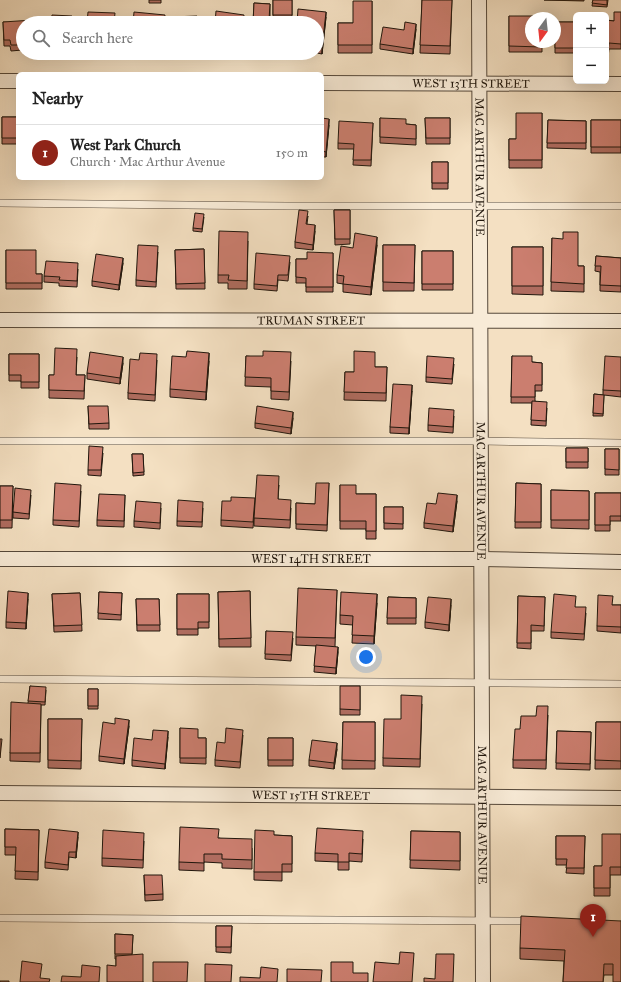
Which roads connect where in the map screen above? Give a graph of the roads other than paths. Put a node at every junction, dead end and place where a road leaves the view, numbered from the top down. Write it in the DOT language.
graph roads {
  1 [pos="479,0"];
  2 [pos="0,81"];
  3 [pos="16,81"];
  4 [pos="324,83"];
  5 [pos="479,84"];
  6 [pos="621,84"];
  7 [pos="0,203"];
  8 [pos="480,205"];
  9 [pos="621,206"];
  10 [pos="0,320"];
  11 [pos="481,320"];
  12 [pos="621,321"];
  13 [pos="0,441"];
  14 [pos="482,441"];
  15 [pos="621,443"];
  16 [pos="0,559"];
  17 [pos="482,559"];
  18 [pos="621,562"];
  19 [pos="0,679"];
  20 [pos="482,682"];
  21 [pos="621,684"];
  22 [pos="0,793"];
  23 [pos="482,797"];
  24 [pos="621,798"];
  25 [pos="0,918"];
  26 [pos="482,921"];
  27 [pos="536,921"];
  28 [pos="483,982"];
  1 -- 5 [label="street, MAC ARTHUR AVENUE"];
  2 -- 3 [label="street"];
  4 -- 5 [label="street, WEST 13TH STREET"];
  5 -- 6 [label="street, WEST 13TH STREET"];
  5 -- 8 [label="street, MAC ARTHUR AVENUE"];
  7 -- 8 [label="lane"];
  8 -- 9 [label="lane"];
  8 -- 11 [label="street, MAC ARTHUR AVENUE"];
  10 -- 11 [label="street, TRUMAN STREET"];
  11 -- 12 [label="street, TRUMAN STREET"];
  11 -- 14 [label="street, MAC ARTHUR AVENUE"];
  13 -- 14 [label="lane"];
  14 -- 15 [label="lane"];
  14 -- 17 [label="street, MAC ARTHUR AVENUE"];
  16 -- 17 [label="street, WEST 14TH STREET"];
  17 -- 18 [label="street, WEST 14TH STREET"];
  17 -- 20 [label="street, MAC ARTHUR AVENUE"];
  19 -- 20 [label="lane"];
  20 -- 21 [label="lane"];
  20 -- 23 [label="street, MAC ARTHUR AVENUE"];
  22 -- 23 [label="street, WEST 15TH STREET"];
  23 -- 24 [label="street, WEST 15TH STREET"];
  23 -- 26 [label="street, MAC ARTHUR AVENUE"];
  25 -- 26 [label="lane"];
  26 -- 27 [label="lane"];
  26 -- 28 [label="street, MAC ARTHUR AVENUE"];
}
